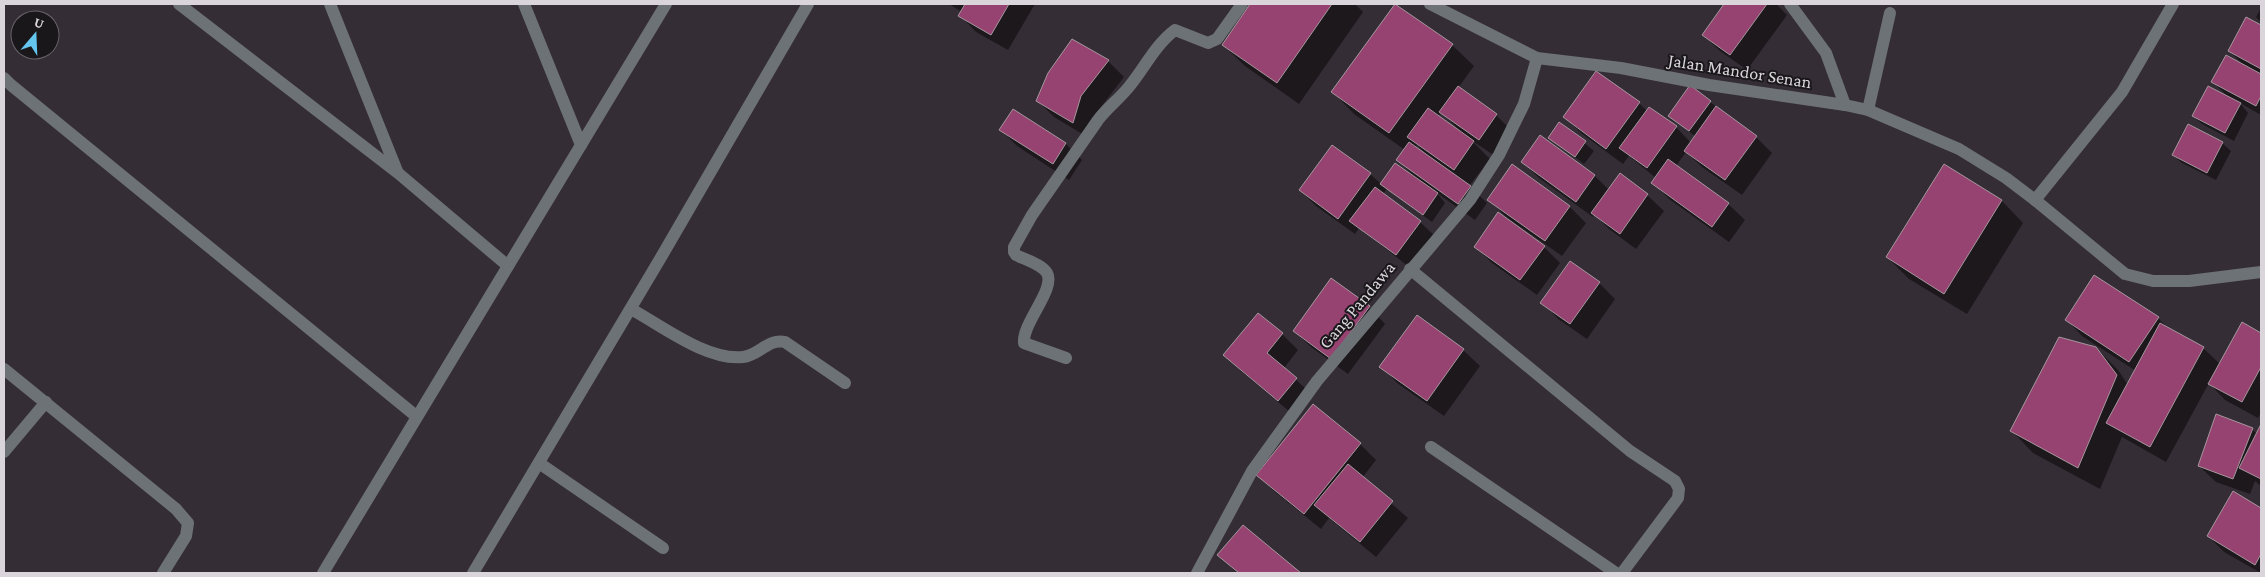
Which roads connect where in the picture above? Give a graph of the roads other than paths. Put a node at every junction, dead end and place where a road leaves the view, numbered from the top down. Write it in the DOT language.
graph roads {
  1 [pos="179,4"];
  2 [pos="330,4"];
  3 [pos="524,4"];
  4 [pos="666,4"];
  5 [pos="808,4"];
  6 [pos="1242,4"];
  7 [pos="1430,4"];
  8 [pos="1790,4"];
  9 [pos="2173,4"];
  10 [pos="1890,13"];
  11 [pos="1537,58"];
  12 [pos="4,78"];
  13 [pos="1844,105"];
  14 [pos="1868,110"];
  15 [pos="581,145"];
  16 [pos="398,173"];
  17 [pos="2035,200"];
  18 [pos="508,266"];
  19 [pos="1410,269"];
  20 [pos="2261,272"];
  21 [pos="631,308"];
  22 [pos="1066,358"];
  23 [pos="4,369"];
  24 [pos="845,383"];
  25 [pos="46,402"];
  26 [pos="416,416"];
  27 [pos="1431,447"];
  28 [pos="4,452"];
  29 [pos="539,463"];
  30 [pos="663,548"];
  31 [pos="163,573"];
  32 [pos="323,573"];
  33 [pos="473,573"];
  34 [pos="1197,573"];
  35 [pos="1616,573"];
  36 [pos="1622,573"];
  1 -- 16 [label="street"];
  2 -- 16 [label="street"];
  3 -- 15 [label="street"];
  4 -- 15 [label="street"];
  5 -- 21 [label="street"];
  6 -- 22 [label="street"];
  7 -- 11 [label="street, Jalan Mandor Senan"];
  8 -- 13 [label="street"];
  9 -- 17 [label="street"];
  10 -- 14 [label="street"];
  11 -- 13 [label="street, Jalan Mandor Senan"];
  11 -- 19 [label="street, Gang Pandawa"];
  12 -- 26 [label="street"];
  13 -- 14 [label="street, Jalan Mandor Senan"];
  14 -- 17 [label="street, Jalan Mandor Senan"];
  15 -- 18 [label="street"];
  16 -- 18 [label="street"];
  17 -- 20 [label="street, Jalan Mandor Senan"];
  18 -- 26 [label="street"];
  19 -- 34 [label="street, Gang Pandawa"];
  19 -- 36 [label="street"];
  21 -- 24 [label="street"];
  21 -- 29 [label="street"];
  23 -- 25 [label="street"];
  25 -- 28 [label="street"];
  25 -- 31 [label="street"];
  26 -- 32 [label="street"];
  27 -- 35 [label="street"];
  29 -- 30 [label="street"];
  29 -- 33 [label="street"];
}
